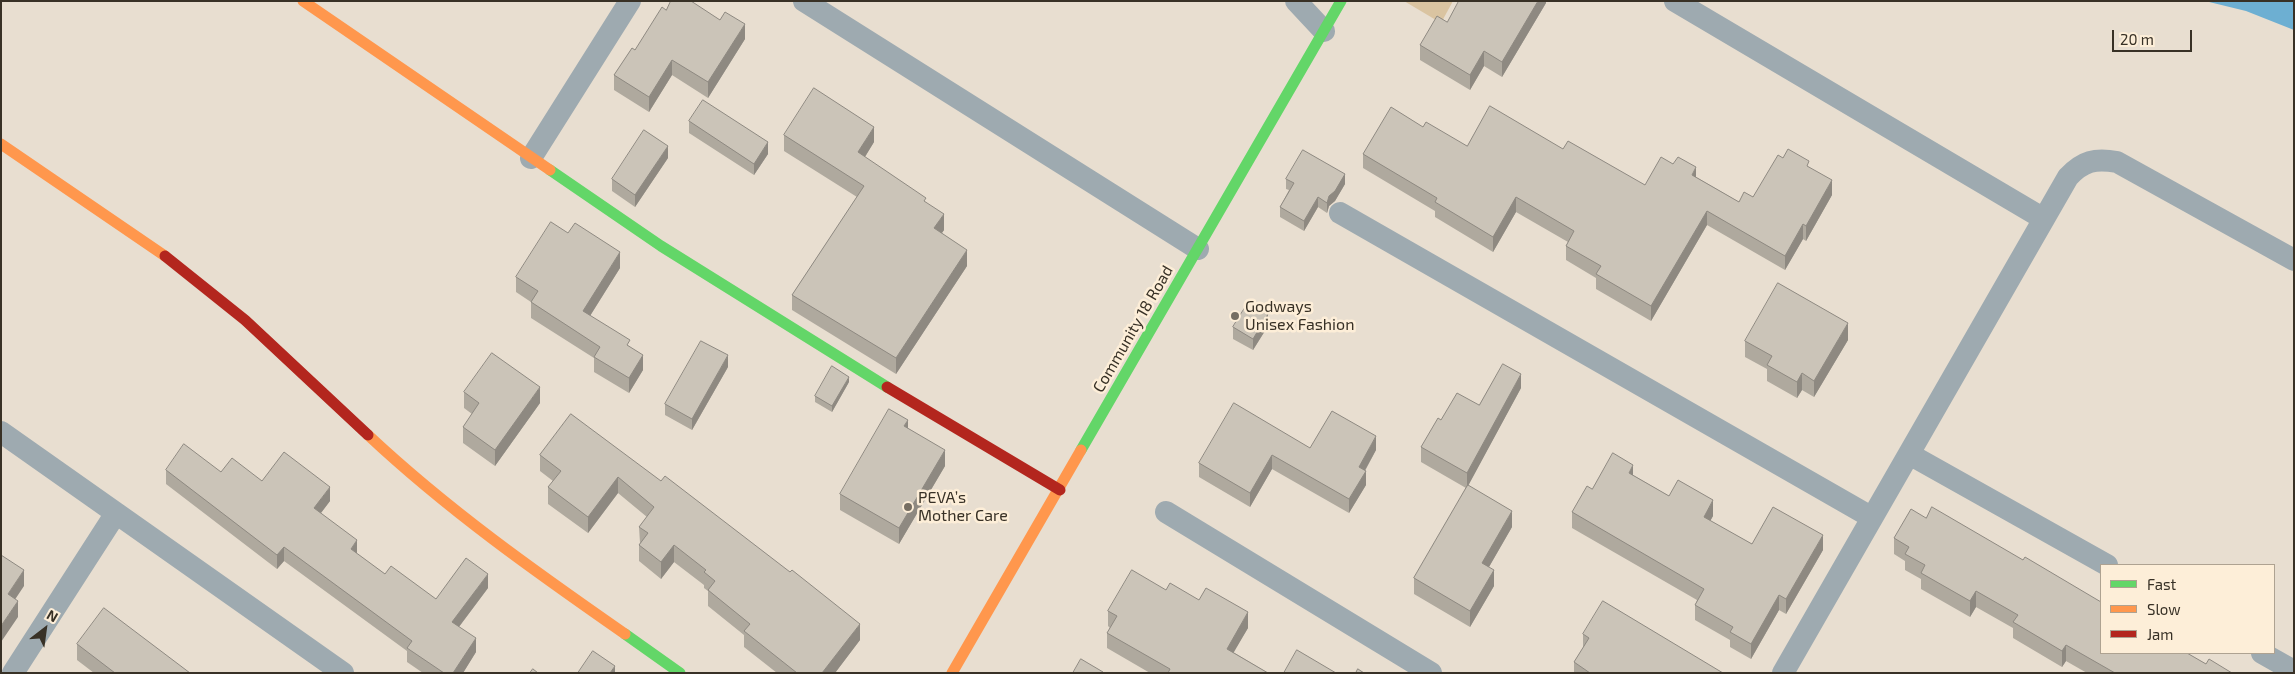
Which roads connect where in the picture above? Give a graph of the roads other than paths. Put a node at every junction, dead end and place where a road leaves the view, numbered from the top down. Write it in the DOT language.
graph roads {
  1 [pos="303,1"];
  2 [pos="630,1"];
  3 [pos="804,1"];
  4 [pos="1296,1"];
  5 [pos="1341,1"];
  6 [pos="1675,1"];
  7 [pos="1324,31"];
  8 [pos="1,144"];
  9 [pos="531,158"];
  10 [pos="1340,213"];
  11 [pos="2044,219"];
  12 [pos="1198,249"];
  13 [pos="2294,260"];
  14 [pos="1,432"];
  15 [pos="1909,454"];
  16 [pos="1060,490"];
  17 [pos="1166,512"];
  18 [pos="116,513"];
  19 [pos="1872,517"];
  20 [pos="2105,564"];
  21 [pos="2264,654"];
  22 [pos="2294,671"];
  23 [pos="13,673"];
  24 [pos="343,673"];
  25 [pos="680,673"];
  26 [pos="952,673"];
  27 [pos="1431,673"];
  28 [pos="1784,673"];
  1 -- 9 [label="street"];
  2 -- 9 [label="street"];
  3 -- 12 [label="street"];
  4 -- 7 [label="street"];
  5 -- 7 [label="street, Community 18 Road"];
  6 -- 11 [label="street"];
  7 -- 12 [label="street, Community 18 Road"];
  8 -- 25 [label="street"];
  9 -- 16 [label="street"];
  10 -- 19 [label="street"];
  11 -- 13 [label="street"];
  11 -- 15 [label="street"];
  12 -- 16 [label="street, Community 18 Road"];
  14 -- 18 [label="street"];
  15 -- 19 [label="street"];
  15 -- 20 [label="street"];
  16 -- 26 [label="street, Community 18 Road"];
  17 -- 27 [label="street"];
  18 -- 23 [label="street"];
  18 -- 24 [label="street"];
  19 -- 28 [label="street"];
  21 -- 22 [label="street"];
}
